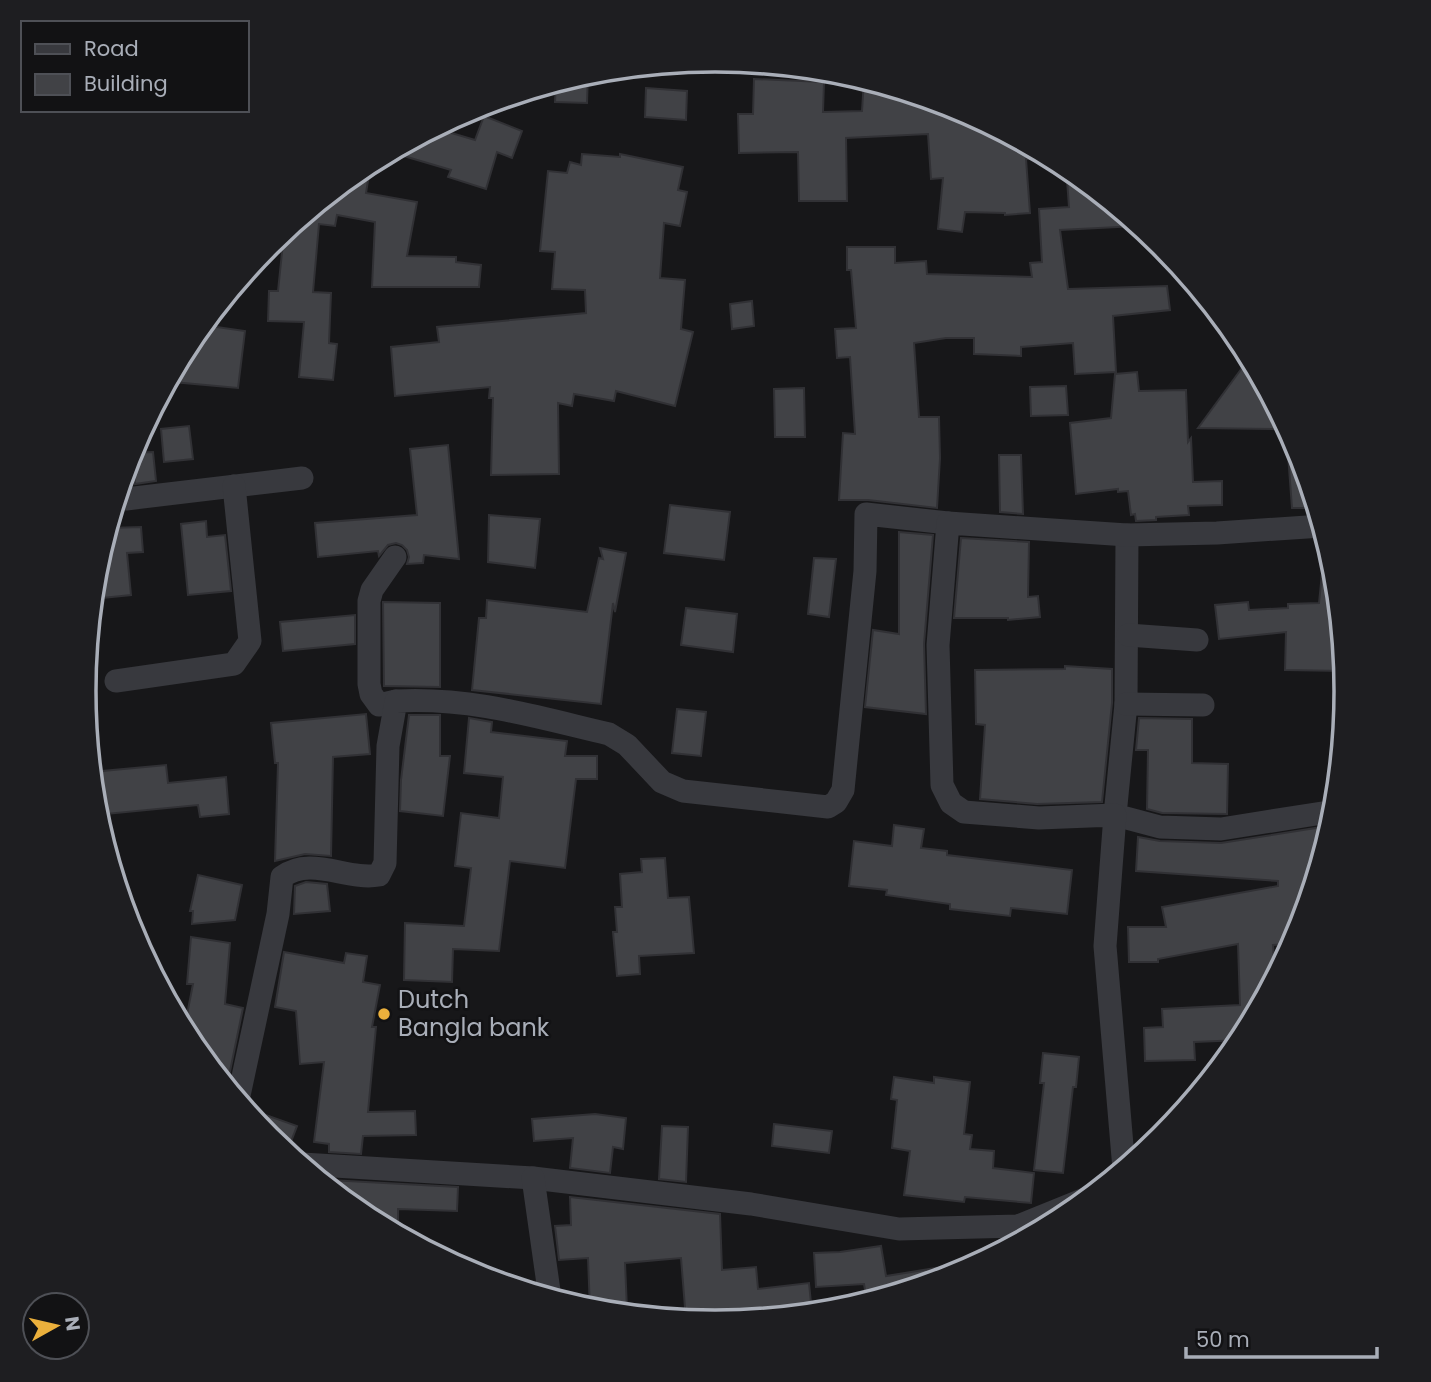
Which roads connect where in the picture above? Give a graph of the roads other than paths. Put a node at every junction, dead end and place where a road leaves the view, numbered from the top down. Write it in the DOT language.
graph roads {
  1 [pos="302,478"];
  2 [pos="234,486"];
  3 [pos="126,499"];
  4 [pos="948,523"];
  5 [pos="1313,527"];
  6 [pos="1127,535"];
  7 [pos="395,557"];
  8 [pos="1128,635"];
  9 [pos="1196,640"];
  10 [pos="116,681"];
  11 [pos="396,701"];
  12 [pos="1126,704"];
  13 [pos="1203,705"];
  14 [pos="1323,813"];
  15 [pos="1115,815"];
  16 [pos="241,1088"];
  17 [pos="1123,1158"];
  18 [pos="317,1165"];
  19 [pos="533,1178"];
  20 [pos="1016,1232"];
  21 [pos="549,1287"];
  1 -- 2 [label="street"];
  2 -- 3 [label="street"];
  2 -- 10 [label="street"];
  4 -- 6 [label="street"];
  4 -- 11 [label="street"];
  4 -- 15 [label="street"];
  5 -- 6 [label="street"];
  6 -- 8 [label="street"];
  7 -- 11 [label="street"];
  8 -- 9 [label="street"];
  8 -- 12 [label="street"];
  11 -- 16 [label="street"];
  12 -- 13 [label="street"];
  12 -- 15 [label="street"];
  14 -- 15 [label="street"];
  15 -- 17 [label="street"];
  18 -- 19 [label="street"];
  19 -- 20 [label="street"];
  19 -- 21 [label="street"];
}
